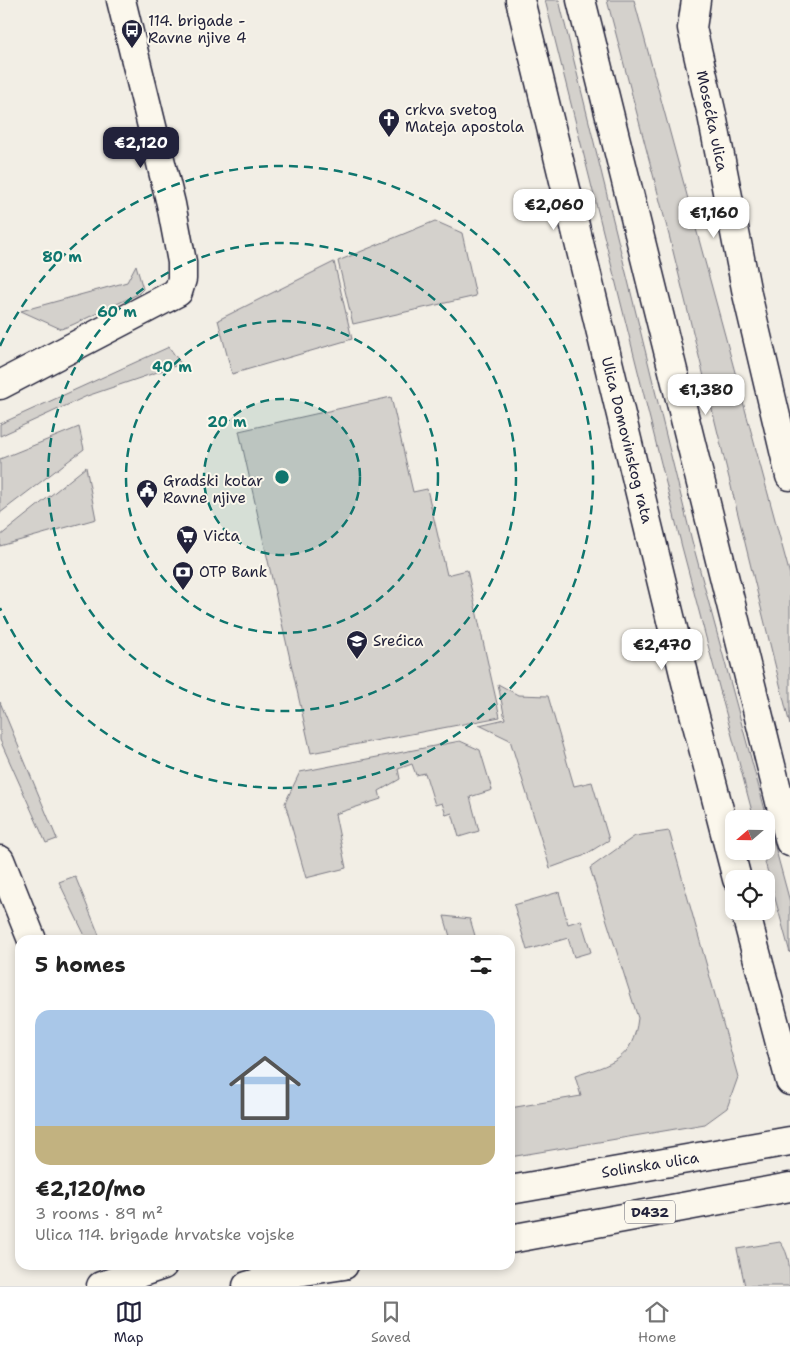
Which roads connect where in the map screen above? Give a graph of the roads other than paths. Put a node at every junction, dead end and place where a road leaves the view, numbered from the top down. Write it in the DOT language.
graph roads {
  1 [pos="121,0"];
  2 [pos="520,0"];
  3 [pos="581,0"];
  4 [pos="696,0"];
  5 [pos="0,385"];
  6 [pos="790,476"];
  7 [pos="790,842"];
  8 [pos="0,860"];
  9 [pos="735,870"];
  10 [pos="747,920"];
  11 [pos="30,935"];
  12 [pos="790,1081"];
  13 [pos="790,1141"];
  14 [pos="790,1187"];
  15 [pos="515,1189"];
  16 [pos="515,1238"];
  17 [pos="311,1270"];
  18 [pos="152,1271"];
  19 [pos="101,1286"];
  20 [pos="247,1286"];
  1 -- 5 [label="main road"];
  2 -- 9 [label="main road, Ulica Domovinskog rata"];
  3 -- 7 [label="main road"];
  4 -- 6 [label="main road, Mosećka ulica"];
  8 -- 11 [label="main road"];
  10 -- 12 [label="main road"];
  13 -- 15 [label="main road, Solinska ulica"];
  14 -- 16 [label="main road, D432"];
  17 -- 20 [label="main road"];
  18 -- 19 [label="main road"];
}
